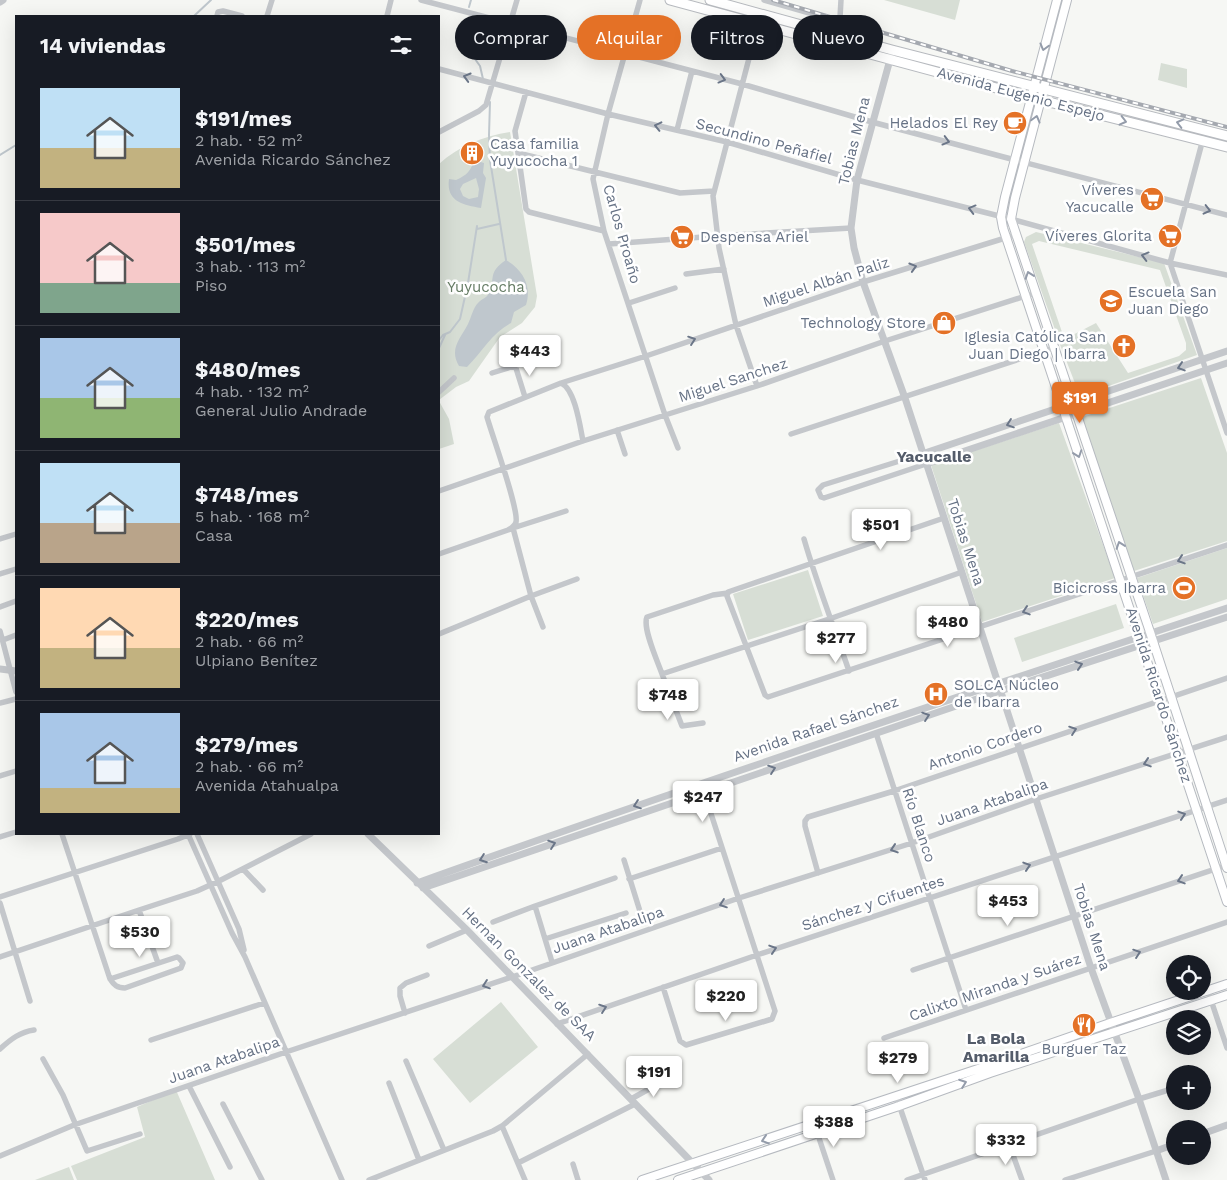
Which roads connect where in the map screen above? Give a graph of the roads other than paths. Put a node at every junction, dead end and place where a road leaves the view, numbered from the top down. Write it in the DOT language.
graph roads {
  1 [pos="4,0"];
  2 [pos="272,0"];
  3 [pos="391,0"];
  4 [pos="421,0"];
  5 [pos="517,0"];
  6 [pos="640,0"];
  7 [pos="670,0"];
  8 [pos="710,0"];
  9 [pos="764,0"];
  10 [pos="841,0"];
  11 [pos="1057,0"];
  12 [pos="1067,0"];
  13 [pos="0,2"];
  14 [pos="779,2"];
  15 [pos="216,15"];
  16 [pos="238,15"];
  17 [pos="267,15"];
  18 [pos="387,15"];
  19 [pos="479,15"];
  20 [pos="512,15"];
  21 [pos="636,15"];
  22 [pos="725,15"];
  23 [pos="819,15"];
  24 [pos="840,15"];
  25 [pos="793,23"];
  26 [pos="783,31"];
  27 [pos="883,47"];
  28 [pos="892,50"];
  29 [pos="499,60"];
  30 [pos="624,60"];
  31 [pos="649,60"];
  32 [pos="748,60"];
  33 [pos="890,60"];
  34 [pos="440,68"];
  35 [pos="692,71"];
  36 [pos="492,84"];
  37 [pos="742,84"];
  38 [pos="1034,86"];
  39 [pos="1044,89"];
  40 [pos="526,92"];
  41 [pos="1031,97"];
  42 [pos="1041,100"];
  43 [pos="608,114"];
  44 [pos="872,122"];
  45 [pos="1205,129"];
  46 [pos="677,130"];
  47 [pos="440,131"];
  48 [pos="1227,136"];
  49 [pos="1202,140"];
  50 [pos="727,142"];
  51 [pos="1227,147"];
  52 [pos="518,152"];
  53 [pos="1015,160"];
  54 [pos="1025,162"];
  55 [pos="594,172"];
  56 [pos="857,180"];
  57 [pos="714,191"];
  58 [pos="1186,205"];
  59 [pos="1227,215"];
  60 [pos="1001,217"];
  61 [pos="1011,219"];
  62 [pos="851,228"];
  63 [pos="604,231"];
  64 [pos="1015,235"];
  65 [pos="717,236"];
  66 [pos="1006,238"];
  67 [pos="609,244"];
  68 [pos="1170,263"];
  69 [pos="724,269"];
  70 [pos="686,274"];
  71 [pos="1227,275"];
  72 [pos="863,282"];
  73 [pos="675,288"];
  74 [pos="1035,294"];
  75 [pos="1026,296"];
  76 [pos="629,303"];
  77 [pos="736,325"];
  78 [pos="885,341"];
  79 [pos="1054,348"];
  80 [pos="1044,351"];
  81 [pos="1227,351"];
  82 [pos="546,356"];
  83 [pos="646,356"];
  84 [pos="1202,360"];
  85 [pos="1227,363"];
  86 [pos="515,365"];
  87 [pos="1205,370"];
  88 [pos="492,373"];
  89 [pos="454,378"];
  90 [pos="561,382"];
  91 [pos="757,386"];
  92 [pos="440,391"];
  93 [pos="525,397"];
  94 [pos="904,398"];
  95 [pos="1072,403"];
  96 [pos="1061,407"];
  97 [pos="1076,414"];
  98 [pos="665,416"];
  99 [pos="1065,417"];
  100 [pos="1226,426"];
  101 [pos="617,430"];
  102 [pos="1227,433"];
  103 [pos="791,434"];
  104 [pos="583,441"];
  105 [pos="678,448"];
  106 [pos="625,454"];
  107 [pos="922,454"];
  108 [pos="926,464"];
  109 [pos="503,470"];
  110 [pos="440,491"];
  111 [pos="566,511"];
  112 [pos="944,518"];
  113 [pos="513,528"];
  114 [pos="15,534"];
  115 [pos="0,539"];
  116 [pos="804,539"];
  117 [pos="1227,545"];
  118 [pos="440,554"];
  119 [pos="811,564"];
  120 [pos="15,569"];
  121 [pos="962,572"];
  122 [pos="0,574"];
  123 [pos="1131,577"];
  124 [pos="577,579"];
  125 [pos="1121,580"];
  126 [pos="531,596"];
  127 [pos="728,596"];
  128 [pos="15,601"];
  129 [pos="0,607"];
  130 [pos="1227,608"];
  131 [pos="1227,617"];
  132 [pos="832,618"];
  133 [pos="980,626"];
  134 [pos="542,627"];
  135 [pos="0,631"];
  136 [pos="1150,632"];
  137 [pos="440,634"];
  138 [pos="15,635"];
  139 [pos="1139,636"];
  140 [pos="3,640"];
  141 [pos="1153,641"];
  142 [pos="1142,644"];
  143 [pos="746,646"];
  144 [pos="0,669"];
  145 [pos="13,671"];
  146 [pos="848,671"];
  147 [pos="662,674"];
  148 [pos="1227,678"];
  149 [pos="998,683"];
  150 [pos="15,685"];
  151 [pos="1000,691"];
  152 [pos="1171,696"];
  153 [pos="15,699"];
  154 [pos="1160,700"];
  155 [pos="0,704"];
  156 [pos="904,714"];
  157 [pos="703,723"];
  158 [pos="906,723"];
  159 [pos="876,733"];
  160 [pos="1227,737"];
  161 [pos="1019,748"];
  162 [pos="1188,750"];
  163 [pos="1178,754"];
  164 [pos="15,771"];
  165 [pos="0,776"];
  166 [pos="894,791"];
  167 [pos="704,792"];
  168 [pos="1036,799"];
  169 [pos="1227,800"];
  170 [pos="1207,806"];
  171 [pos="1197,810"];
  172 [pos="15,832"];
  173 [pos="62,835"];
  174 [pos="186,835"];
  175 [pos="189,835"];
  176 [pos="197,835"];
  177 [pos="309,835"];
  178 [pos="369,835"];
  179 [pos="0,837"];
  180 [pos="912,843"];
  181 [pos="722,848"];
  182 [pos="1054,857"];
  183 [pos="624,860"];
  184 [pos="1227,866"];
  185 [pos="243,869"];
  186 [pos="1215,869"];
  187 [pos="75,872"];
  188 [pos="818,873"];
  189 [pos="615,878"];
  190 [pos="629,878"];
  191 [pos="219,881"];
  192 [pos="417,883"];
  193 [pos="211,885"];
  194 [pos="423,888"];
  195 [pos="263,890"];
  196 [pos="0,897"];
  197 [pos="930,897"];
  198 [pos="739,898"];
  199 [pos="1227,902"];
  200 [pos="0,903"];
  201 [pos="535,906"];
  202 [pos="139,910"];
  203 [pos="626,913"];
  204 [pos="1074,916"];
  205 [pos="643,921"];
  206 [pos="493,922"];
  207 [pos="1227,922"];
  208 [pos="91,925"];
  209 [pos="467,930"];
  210 [pos="545,939"];
  211 [pos="429,946"];
  212 [pos="15,952"];
  213 [pos="757,954"];
  214 [pos="0,957"];
  215 [pos="245,957"];
  216 [pos="949,957"];
  217 [pos="552,962"];
  218 [pos="158,963"];
  219 [pos="1091,968"];
  220 [pos="913,970"];
  221 [pos="428,975"];
  222 [pos="512,977"];
  223 [pos="110,979"];
  224 [pos="1227,984"];
  225 [pos="663,987"];
  226 [pos="1211,989"];
  227 [pos="1227,995"];
  228 [pos="1178,1000"];
  229 [pos="1210,1000"];
  230 [pos="1211,1000"];
  231 [pos="30,1001"];
  232 [pos="264,1003"];
  233 [pos="966,1010"];
  234 [pos="405,1013"];
  235 [pos="1110,1023"];
  236 [pos="557,1024"];
  237 [pos="34,1030"];
  238 [pos="1114,1032"];
  239 [pos="884,1038"];
  240 [pos="151,1040"];
  241 [pos="1227,1048"];
  242 [pos="0,1049"];
  243 [pos="286,1052"];
  244 [pos="588,1054"];
  245 [pos="43,1059"];
  246 [pos="406,1061"];
  247 [pos="667,1080"];
  248 [pos="389,1083"];
  249 [pos="189,1086"];
  250 [pos="1166,1091"];
  251 [pos="896,1096"];
  252 [pos="1139,1099"];
  253 [pos="633,1101"];
  254 [pos="223,1104"];
  255 [pos="899,1106"];
  256 [pos="814,1123"];
  257 [pos="74,1124"];
  258 [pos="1227,1125"];
  259 [pos="502,1126"];
  260 [pos="1211,1131"];
  261 [pos="818,1132"];
  262 [pos="140,1134"];
  263 [pos="1009,1144"];
  264 [pos="1166,1147"];
  265 [pos="444,1150"];
  266 [pos="1156,1151"];
  267 [pos="0,1156"];
  268 [pos="419,1160"];
  269 [pos="518,1163"];
  270 [pos="573,1164"];
  271 [pos="693,1164"];
  272 [pos="230,1167"];
  273 [pos="702,1173"];
  274 [pos="660,1177"];
  275 [pos="924,1177"];
  276 [pos="262,1180"];
  277 [pos="342,1180"];
  278 [pos="369,1180"];
  279 [pos="526,1180"];
  280 [pos="578,1180"];
  281 [pos="642,1180"];
  282 [pos="678,1180"];
  283 [pos="709,1180"];
  284 [pos="833,1180"];
  285 [pos="907,1180"];
  286 [pos="1022,1180"];
  287 [pos="1065,1180"];
  288 [pos="1166,1180"];
  1 -- 13 [label="street"];
  2 -- 17 [label="street"];
  3 -- 18 [label="street"];
  4 -- 19 [label="street"];
  5 -- 20 [label="street"];
  6 -- 21 [label="street, Carlos Proaño"];
  7 -- 22 [label="main road, Avenida Eugenio Espejo"];
  8 -- 25 [label="main road, Avenida Eugenio Espejo"];
  9 -- 14 [label="street"];
  10 -- 24 [label="street"];
  11 -- 38 [label="main road, Avenida Ricardo Sánchez, one-way"];
  12 -- 39 [label="main road, Avenida Ricardo Sánchez"];
  14 -- 23 [label="street"];
  15 -- 16 [label="street"];
  26 -- 33 [label="main road, Avenida Eugenio Espejo"];
  27 -- 28 [label="main road, Avenida Eugenio Espejo"];
  28 -- 33 [label="street, Tobias Mena"];
  28 -- 38 [label="main road, Avenida Eugenio Espejo"];
  29 -- 36 [label="street"];
  30 -- 43 [label="street, Carlos Proaño"];
  31 -- 35 [label="street"];
  32 -- 37 [label="street"];
  33 -- 41 [label="main road, Avenida Eugenio Espejo"];
  33 -- 44 [label="street, Tobias Mena"];
  36 -- 34 [label="street, Secundino Peñafiel, one-way"];
  35 -- 37 [label="street, one-way"];
  35 -- 46 [label="street"];
  36 -- 40 [label="street, Secundino Peñafiel"];
  36 -- 47 [label="street"];
  37 -- 44 [label="street"];
  37 -- 50 [label="street"];
  38 -- 39 [label="main road, Avenida Eugenio Espejo"];
  38 -- 41 [label="main road, Avenida Ricardo Sánchez"];
  39 -- 42 [label="main road, Avenida Ricardo Sánchez"];
  45 -- 39 [label="main road, Avenida Eugenio Espejo, one-way"];
  40 -- 43 [label="street, Secundino Peñafiel"];
  40 -- 52 [label="street"];
  41 -- 42 [label="main road, Avenida Eugenio Espejo"];
  41 -- 53 [label="main road, Avenida Ricardo Sánchez"];
  42 -- 49 [label="main road, Avenida Eugenio Espejo, one-way"];
  54 -- 42 [label="main road, Avenida Ricardo Sánchez, one-way"];
  46 -- 43 [label="street, Secundino Peñafiel, one-way"];
  43 -- 55 [label="street, Carlos Proaño"];
  44 -- 53 [label="street, one-way"];
  44 -- 56 [label="street, Tobias Mena"];
  45 -- 48 [label="main road, Avenida Eugenio Espejo"];
  45 -- 49 [label="street"];
  46 -- 50 [label="street, Secundino Peñafiel"];
  49 -- 51 [label="main road, Avenida Eugenio Espejo"];
  49 -- 58 [label="street"];
  50 -- 56 [label="street, Secundino Peñafiel"];
  50 -- 57 [label="street"];
  52 -- 55 [label="street"];
  52 -- 63 [label="street"];
  53 -- 54 [label="street"];
  53 -- 60 [label="main road, Avenida Ricardo Sánchez"];
  54 -- 58 [label="street"];
  54 -- 61 [label="main road, Avenida Ricardo Sánchez"];
  55 -- 57 [label="street"];
  55 -- 63 [label="street, Carlos Proaño"];
  60 -- 56 [label="street, Secundino Peñafiel, one-way"];
  56 -- 62 [label="street, Tobias Mena"];
  57 -- 65 [label="street"];
  58 -- 59 [label="street, one-way"];
  58 -- 68 [label="street"];
  60 -- 61 [label="street, Secundino Peñafiel"];
  60 -- 66 [label="main road, Avenida Ricardo Sánchez"];
  61 -- 64 [label="main road, Avenida Ricardo Sánchez"];
  68 -- 61 [label="street, Secundino Peñafiel, one-way"];
  62 -- 65 [label="street"];
  62 -- 72 [label="street, Tobias Mena"];
  63 -- 67 [label="street, Carlos Proaño"];
  64 -- 66 [label="street, Miguel Albán Paliz"];
  74 -- 64 [label="main road, Avenida Ricardo Sánchez, one-way"];
  65 -- 67 [label="street"];
  65 -- 69 [label="street"];
  72 -- 66 [label="street, Miguel Albán Paliz, one-way"];
  66 -- 75 [label="main road, Avenida Ricardo Sánchez"];
  67 -- 76 [label="street, Carlos Proaño"];
  68 -- 71 [label="street, Secundino Peñafiel"];
  68 -- 84 [label="street"];
  69 -- 70 [label="street"];
  69 -- 77 [label="street"];
  72 -- 77 [label="street, Miguel Albán Paliz"];
  72 -- 78 [label="street, Tobias Mena"];
  73 -- 76 [label="street"];
  74 -- 75 [label="street, Miguel Sanchez"];
  74 -- 79 [label="main road, Avenida Ricardo Sánchez"];
  75 -- 78 [label="street, Miguel Sanchez"];
  75 -- 80 [label="main road, Avenida Ricardo Sánchez"];
  76 -- 83 [label="street, Carlos Proaño"];
  83 -- 77 [label="street, Miguel Albán Paliz, one-way"];
  77 -- 91 [label="street"];
  78 -- 91 [label="street, Miguel Sanchez"];
  78 -- 94 [label="street, Tobias Mena"];
  79 -- 80 [label="street"];
  79 -- 95 [label="main road, Avenida Ricardo Sánchez"];
  80 -- 94 [label="street"];
  80 -- 96 [label="main road, Avenida Ricardo Sánchez"];
  81 -- 84 [label="street"];
  82 -- 86 [label="street"];
  83 -- 90 [label="street, Miguel Albán Paliz"];
  83 -- 98 [label="street, Carlos Proaño"];
  84 -- 87 [label="street"];
  84 -- 95 [label="street, one-way"];
  85 -- 87 [label="street"];
  86 -- 88 [label="street"];
  86 -- 93 [label="street"];
  87 -- 97 [label="street"];
  87 -- 100 [label="street"];
  89 -- 92 [label="street"];
  90 -- 93 [label="street, Miguel Albán Paliz"];
  90 -- 104 [label="street"];
  91 -- 98 [label="street, Miguel Sanchez"];
  93 -- 109 [label="street, Miguel Albán Paliz"];
  94 -- 103 [label="street"];
  94 -- 107 [label="street, Tobias Mena"];
  95 -- 96 [label="street"];
  95 -- 97 [label="main road, Avenida Ricardo Sánchez"];
  96 -- 99 [label="main road, Avenida Ricardo Sánchez"];
  96 -- 107 [label="street, one-way"];
  97 -- 99 [label="street"];
  123 -- 97 [label="main road, Avenida Ricardo Sánchez, one-way"];
  98 -- 101 [label="street, Miguel Sanchez"];
  98 -- 105 [label="street, Carlos Proaño"];
  99 -- 108 [label="street"];
  99 -- 125 [label="main road, Avenida Ricardo Sánchez, one-way"];
  100 -- 102 [label="street"];
  101 -- 104 [label="street, Miguel Sanchez"];
  101 -- 106 [label="street"];
  104 -- 109 [label="street, Miguel Sanchez"];
  107 -- 108 [label="street, Tobias Mena"];
  107 -- 108 [label="street"];
  108 -- 112 [label="street, Tobias Mena"];
  109 -- 110 [label="street, Miguel Sanchez"];
  109 -- 113 [label="street"];
  111 -- 113 [label="street"];
  112 -- 119 [label="street"];
  112 -- 121 [label="street, Tobias Mena"];
  113 -- 118 [label="street"];
  113 -- 126 [label="street"];
  114 -- 115 [label="street"];
  116 -- 119 [label="street"];
  117 -- 123 [label="street, one-way"];
  119 -- 127 [label="street"];
  119 -- 132 [label="street"];
  120 -- 122 [label="street"];
  121 -- 132 [label="street"];
  121 -- 133 [label="street, Tobias Mena"];
  123 -- 125 [label="street"];
  123 -- 136 [label="main road, Avenida Ricardo Sánchez"];
  124 -- 126 [label="street"];
  125 -- 133 [label="street, one-way"];
  125 -- 139 [label="main road, Avenida Ricardo Sánchez"];
  126 -- 134 [label="street"];
  126 -- 137 [label="street"];
  127 -- 143 [label="street"];
  127 -- 147 [label="street"];
  128 -- 129 [label="street"];
  130 -- 136 [label="street, Avenida Rafael Sánchez"];
  131 -- 141 [label="street, Avenida Rafael Sánchez"];
  132 -- 143 [label="street"];
  132 -- 146 [label="street"];
  133 -- 146 [label="street"];
  133 -- 149 [label="street, Tobias Mena"];
  135 -- 140 [label="street"];
  136 -- 139 [label="street, Avenida Rafael Sánchez"];
  136 -- 141 [label="main road, Avenida Ricardo Sánchez"];
  138 -- 140 [label="street"];
  139 -- 142 [label="main road, Avenida Ricardo Sánchez"];
  139 -- 149 [label="street, Avenida Rafael Sánchez"];
  140 -- 145 [label="street"];
  141 -- 142 [label="street, Avenida Rafael Sánchez"];
  141 -- 152 [label="main road, Avenida Ricardo Sánchez"];
  151 -- 142 [label="street, Avenida Rafael Sánchez, one-way"];
  142 -- 154 [label="main road, Avenida Ricardo Sánchez"];
  143 -- 146 [label="street"];
  143 -- 147 [label="street"];
  144 -- 145 [label="street"];
  145 -- 150 [label="street"];
  147 -- 157 [label="street"];
  148 -- 152 [label="street, Antonio Cordero"];
  149 -- 151 [label="street, Tobias Mena"];
  149 -- 156 [label="street, Avenida Rafael Sánchez"];
  158 -- 151 [label="street, Avenida Rafael Sánchez, one-way"];
  151 -- 161 [label="street, Tobias Mena"];
  152 -- 154 [label="street, Antonio Cordero"];
  152 -- 162 [label="main road, Avenida Ricardo Sánchez"];
  153 -- 155 [label="street"];
  161 -- 154 [label="street, Antonio Cordero, one-way"];
  154 -- 163 [label="main road, Avenida Ricardo Sánchez"];
  156 -- 158 [label="street"];
  156 -- 192 [label="street, Avenida Rafael Sánchez, one-way"];
  158 -- 159 [label="street, Avenida Rafael Sánchez"];
  159 -- 166 [label="street, Río Blanco"];
  167 -- 159 [label="street, Avenida Rafael Sánchez, one-way"];
  160 -- 162 [label="street, Juana Atabalipa"];
  161 -- 166 [label="street, Antonio Cordero"];
  161 -- 168 [label="street, Tobias Mena"];
  162 -- 163 [label="street, Juana Atabalipa"];
  162 -- 170 [label="main road, Avenida Ricardo Sánchez"];
  163 -- 168 [label="street, Juana Atabalipa, one-way"];
  163 -- 171 [label="main road, Avenida Ricardo Sánchez"];
  164 -- 165 [label="street"];
  166 -- 180 [label="street, Río Blanco"];
  166 -- 188 [label="street, Antonio Cordero"];
  167 -- 181 [label="street"];
  194 -- 167 [label="street, Avenida Rafael Sánchez, one-way"];
  168 -- 180 [label="street, Juana Atabalipa"];
  168 -- 182 [label="street, Tobias Mena"];
  169 -- 170 [label="street, Sánchez y Cifuentes"];
  170 -- 171 [label="street, Sánchez y Cifuentes"];
  170 -- 184 [label="main road, Avenida Ricardo Sánchez"];
  182 -- 171 [label="street, Sánchez y Cifuentes, one-way"];
  171 -- 186 [label="main road, Avenida Ricardo Sánchez"];
  172 -- 179 [label="street"];
  173 -- 187 [label="street"];
  174 -- 187 [label="street"];
  175 -- 193 [label="street"];
  176 -- 191 [label="street"];
  177 -- 185 [label="street"];
  178 -- 192 [label="street, Hernan Gonzalez de SAA"];
  180 -- 188 [label="street, Juana Atabalipa, one-way"];
  180 -- 197 [label="street, Río Blanco"];
  181 -- 190 [label="street"];
  181 -- 198 [label="street"];
  197 -- 182 [label="street, Sánchez y Cifuentes, one-way"];
  182 -- 204 [label="street, Tobias Mena"];
  183 -- 190 [label="street"];
  184 -- 186 [label="street"];
  185 -- 191 [label="street"];
  185 -- 195 [label="street"];
  186 -- 199 [label="main road, Avenida Ricardo Sánchez"];
  186 -- 204 [label="street, one-way"];
  187 -- 196 [label="street"];
  187 -- 208 [label="street"];
  188 -- 198 [label="street, Juana Atabalipa"];
  189 -- 201 [label="street"];
  190 -- 205 [label="street"];
  191 -- 193 [label="street"];
  191 -- 215 [label="street"];
  192 -- 194 [label="street, Hernan Gonzalez de SAA"];
  193 -- 202 [label="street"];
  193 -- 215 [label="street"];
  194 -- 209 [label="street, Hernan Gonzalez de SAA"];
  213 -- 197 [label="street, Sánchez y Cifuentes, one-way"];
  197 -- 216 [label="street, Río Blanco"];
  198 -- 213 [label="street"];
  198 -- 217 [label="street, Juana Atabalipa, one-way"];
  200 -- 212 [label="street"];
  201 -- 206 [label="street"];
  201 -- 210 [label="street"];
  202 -- 208 [label="street"];
  202 -- 218 [label="street"];
  203 -- 210 [label="street"];
  204 -- 216 [label="street"];
  204 -- 219 [label="street, Tobias Mena"];
  219 -- 207 [label="street, Calixto Miranda y Suárez, one-way"];
  208 -- 212 [label="street"];
  208 -- 223 [label="street"];
  209 -- 211 [label="street"];
  209 -- 222 [label="street, Hernan Gonzalez de SAA"];
  210 -- 217 [label="street"];
  212 -- 214 [label="street"];
  212 -- 231 [label="street"];
  213 -- 225 [label="street, Sánchez y Cifuentes"];
  213 -- 225 [label="street"];
  215 -- 232 [label="street"];
  216 -- 220 [label="street"];
  216 -- 233 [label="street, Río Blanco"];
  217 -- 222 [label="street, Juana Atabalipa"];
  218 -- 223 [label="street"];
  218 -- 223 [label="street"];
  219 -- 233 [label="street, Calixto Miranda y Suárez"];
  219 -- 235 [label="street, Tobias Mena"];
  221 -- 234 [label="street"];
  222 -- 234 [label="street, Juana Atabalipa, one-way"];
  222 -- 236 [label="street, Hernan Gonzalez de SAA"];
  224 -- 226 [label="main road"];
  236 -- 225 [label="street, Sánchez y Cifuentes, one-way"];
  227 -- 230 [label="main road"];
  228 -- 235 [label="main road"];
  229 -- 238 [label="main road"];
  229 -- 241 [label="street"];
  232 -- 240 [label="street"];
  232 -- 243 [label="street"];
  233 -- 239 [label="street, Calixto Miranda y Suárez"];
  234 -- 243 [label="street, Juana Atabalipa"];
  235 -- 238 [label="street, Tobias Mena"];
  235 -- 251 [label="main road"];
  236 -- 244 [label="street, Hernan Gonzalez de SAA"];
  237 -- 242 [label="street"];
  238 -- 252 [label="street, Tobias Mena"];
  255 -- 238 [label="main road, one-way"];
  243 -- 249 [label="street, Juana Atabalipa"];
  243 -- 277 [label="street"];
  244 -- 253 [label="street, Hernan Gonzalez de SAA"];
  244 -- 259 [label="street"];
  245 -- 257 [label="street"];
  246 -- 265 [label="street"];
  247 -- 253 [label="street"];
  248 -- 268 [label="street"];
  249 -- 257 [label="street, Juana Atabalipa"];
  249 -- 272 [label="street"];
  250 -- 252 [label="street"];
  251 -- 255 [label="street"];
  251 -- 256 [label="main road"];
  252 -- 263 [label="street"];
  252 -- 266 [label="street, Tobias Mena"];
  253 -- 269 [label="street"];
  253 -- 271 [label="street, Hernan Gonzalez de SAA"];
  254 -- 276 [label="street"];
  255 -- 261 [label="main road"];
  255 -- 275 [label="street"];
  256 -- 261 [label="street"];
  256 -- 271 [label="main road, one-way"];
  257 -- 262 [label="street"];
  257 -- 267 [label="street, Juana Atabalipa"];
  258 -- 260 [label="street"];
  259 -- 265 [label="street"];
  259 -- 269 [label="street"];
  261 -- 273 [label="main road"];
  261 -- 284 [label="street"];
  263 -- 275 [label="street"];
  263 -- 286 [label="street"];
  264 -- 266 [label="street"];
  265 -- 268 [label="street"];
  266 -- 287 [label="street"];
  266 -- 288 [label="street, Tobias Mena"];
  268 -- 278 [label="street"];
  269 -- 279 [label="street"];
  270 -- 280 [label="street"];
  271 -- 273 [label="street, Hernan Gonzalez de SAA"];
  271 -- 274 [label="main road"];
  273 -- 282 [label="main road"];
  273 -- 283 [label="street, Hernan Gonzalez de SAA"];
  274 -- 281 [label="main road"];
  275 -- 285 [label="street"];
}
